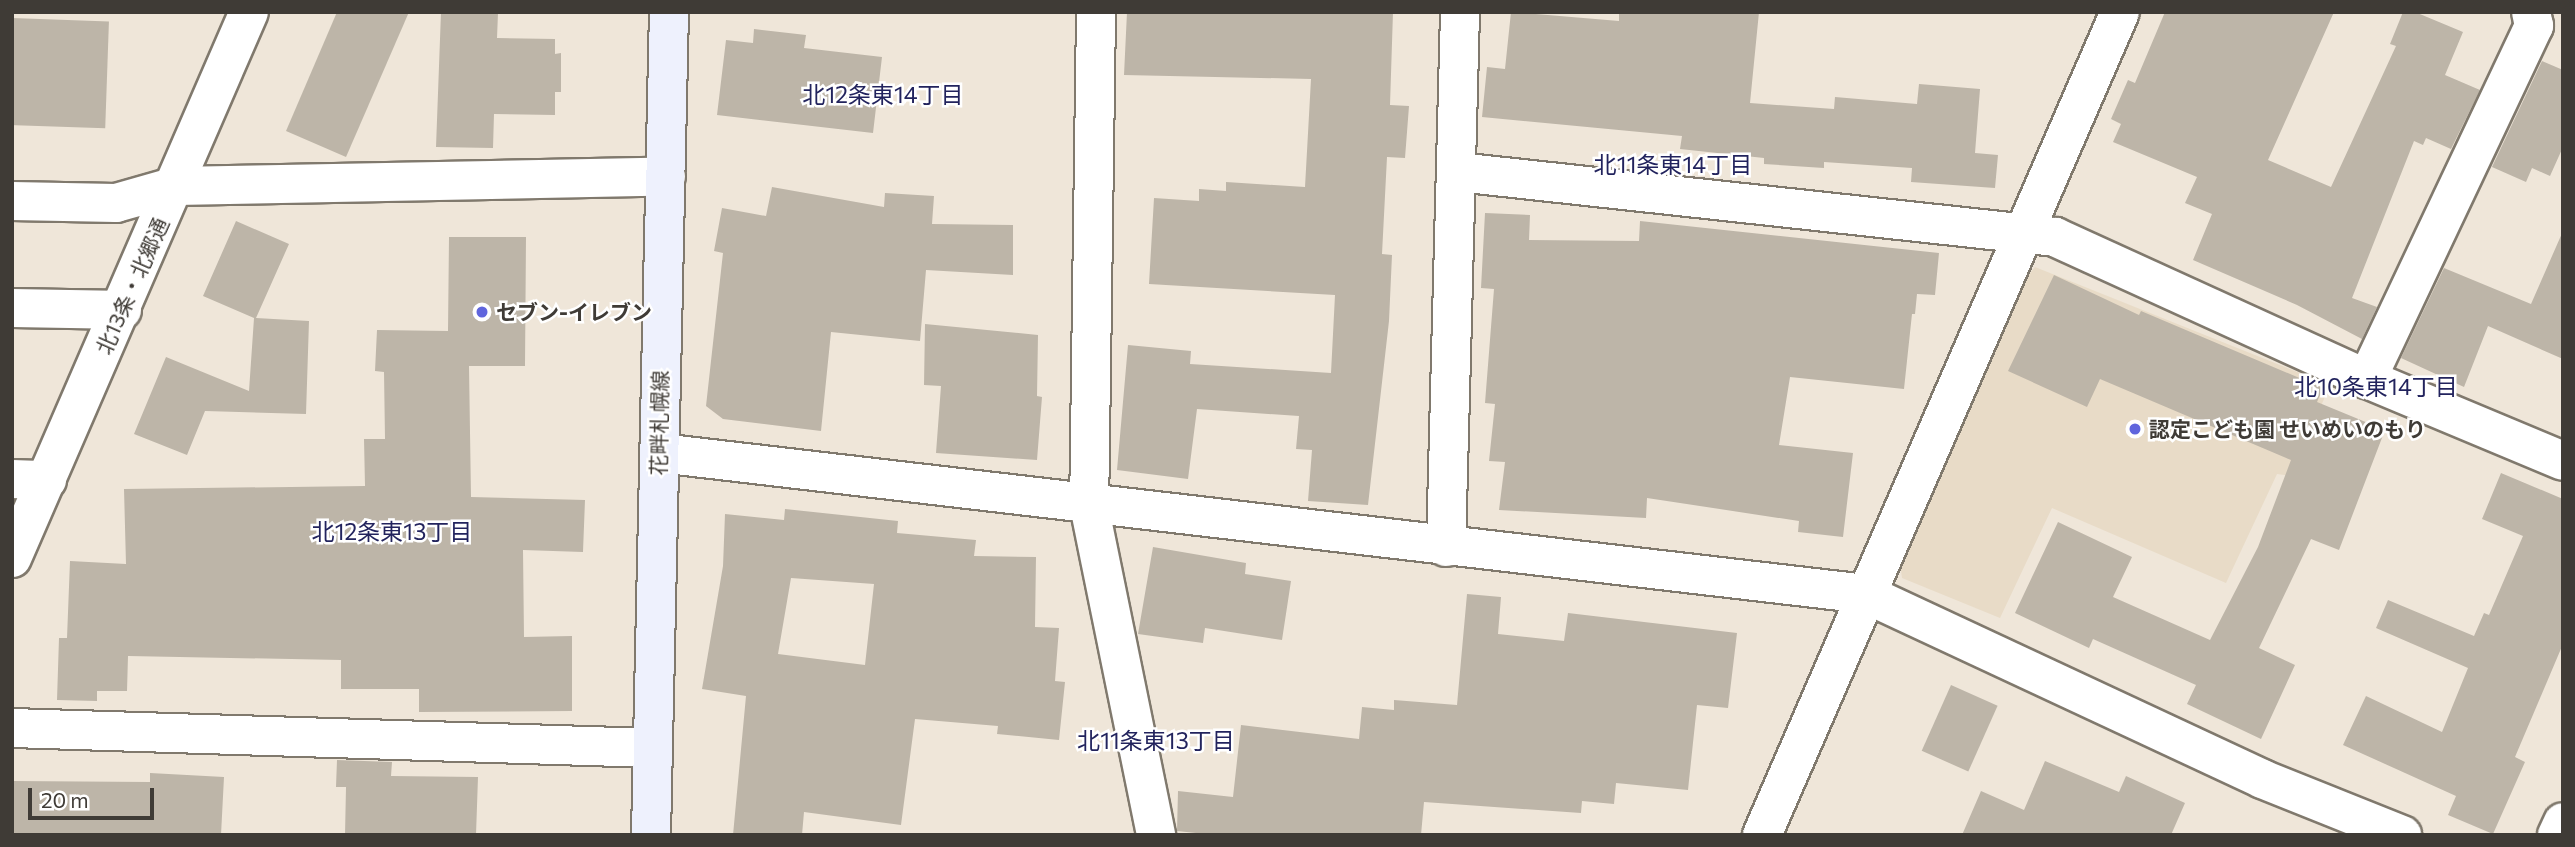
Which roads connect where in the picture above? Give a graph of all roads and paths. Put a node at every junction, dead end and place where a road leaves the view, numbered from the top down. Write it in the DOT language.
graph roads {
  1 [pos="249,12"];
  2 [pos="669,12"];
  3 [pos="1096,12"];
  4 [pos="1460,12"];
  5 [pos="2120,12"];
  6 [pos="2532,12"];
  7 [pos="2554,12"];
  8 [pos="2563,16"];
  9 [pos="1458,173"];
  10 [pos="666,177"];
  11 [pos="176,186"];
  12 [pos="12,201"];
  13 [pos="2020,234"];
  14 [pos="12,308"];
  15 [pos="122,310"];
  16 [pos="2367,379"];
  17 [pos="660,453"];
  18 [pos="2563,461"];
  19 [pos="30,480"];
  20 [pos="1089,505"];
  21 [pos="1446,547"];
  22 [pos="12,558"];
  23 [pos="1866,594"];
  24 [pos="12,728"];
  25 [pos="653,748"];
  26 [pos="2563,822"];
  27 [pos="651,835"];
  28 [pos="1156,835"];
  29 [pos="1762,835"];
  30 [pos="2402,835"];
  31 [pos="2557,835"];
  1 -- 11 [label="street, 北13条・北郷通"];
  2 -- 10 [label="main road, 花畔札幌線"];
  3 -- 20 [label="street"];
  4 -- 9 [label="street"];
  5 -- 13 [label="street"];
  6 -- 16 [label="street"];
  7 -- 8 [label="street"];
  9 -- 13 [label="street"];
  9 -- 21 [label="street"];
  10 -- 11 [label="street"];
  10 -- 17 [label="main road, 花畔札幌線"];
  11 -- 12 [label="street"];
  11 -- 15 [label="street, 北13条・北郷通"];
  13 -- 16 [label="street"];
  13 -- 23 [label="street"];
  14 -- 15 [label="street"];
  15 -- 19 [label="street, 北13条・北郷通"];
  16 -- 18 [label="street"];
  17 -- 20 [label="street"];
  17 -- 25 [label="main road, 花畔札幌線"];
  19 -- 22 [label="street, 北13条・北郷通"];
  20 -- 21 [label="street"];
  20 -- 28 [label="street"];
  21 -- 23 [label="street"];
  23 -- 29 [label="street"];
  23 -- 30 [label="street"];
  24 -- 25 [label="street"];
  25 -- 27 [label="main road, 花畔札幌線"];
  26 -- 31 [label="street"];
}
